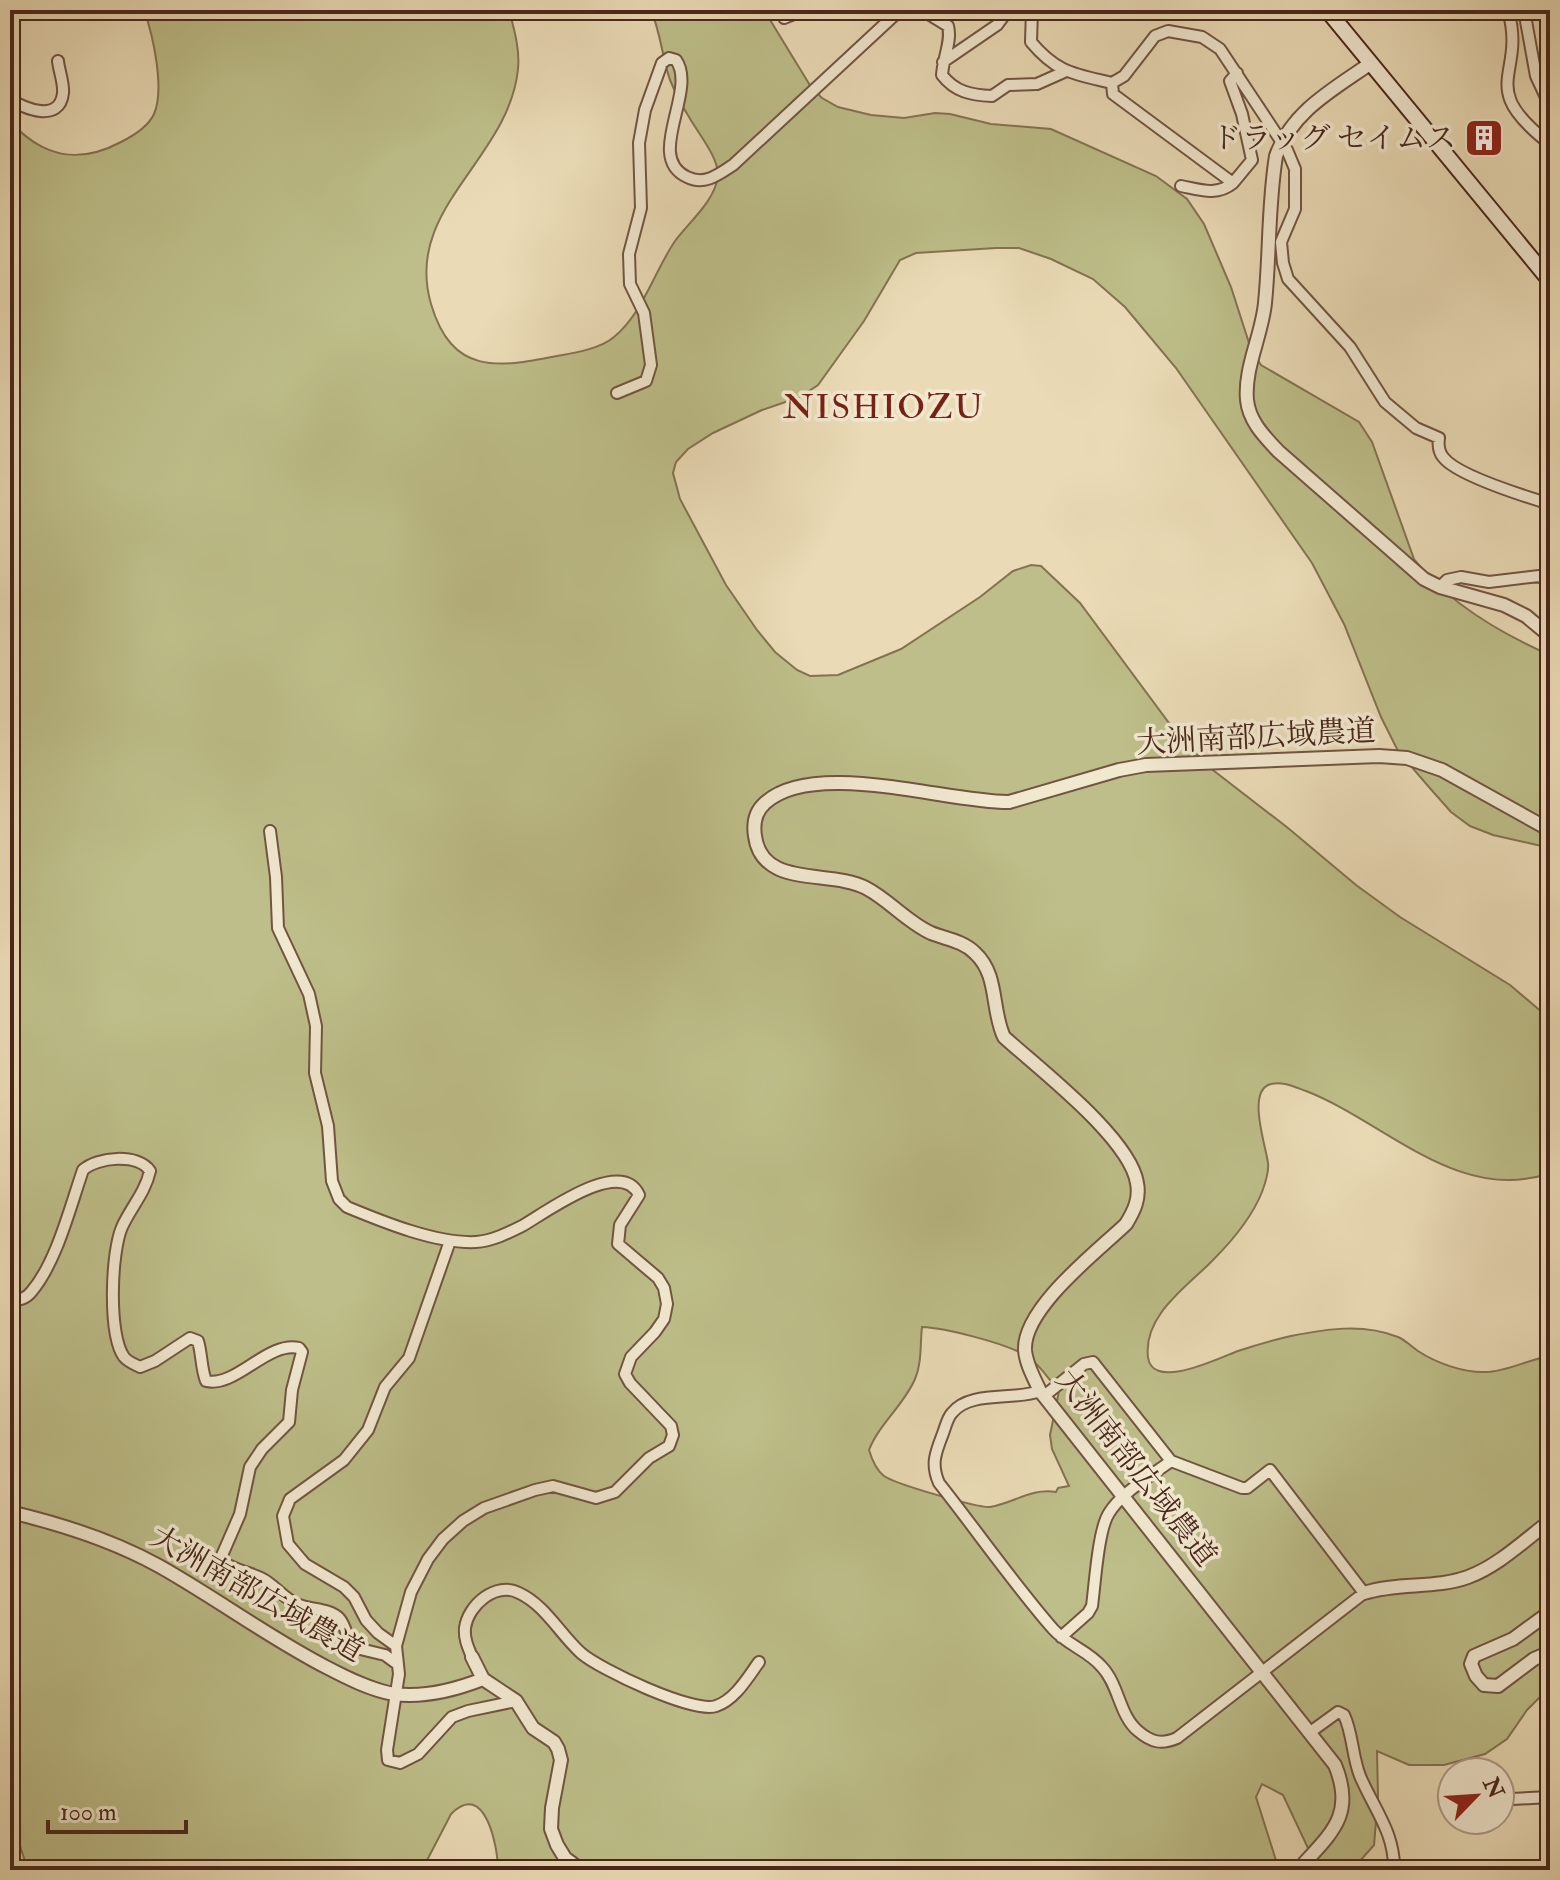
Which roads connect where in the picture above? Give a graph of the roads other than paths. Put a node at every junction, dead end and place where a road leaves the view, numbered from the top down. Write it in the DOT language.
graph roads {
  1 [pos="804,10"];
  2 [pos="900,10"];
  3 [pos="922,10"];
  4 [pos="1008,10"];
  5 [pos="1032,10"];
  6 [pos="1327,10"];
  7 [pos="1508,10"];
  8 [pos="1524,10"];
  9 [pos="784,18"];
  10 [pos="58,61"];
  11 [pos="943,62"];
  12 [pos="1371,63"];
  13 [pos="1064,72"];
  14 [pos="1237,73"];
  15 [pos="1112,83"];
  16 [pos="10,99"];
  17 [pos="1550,106"];
  18 [pos="1281,142"];
  19 [pos="1550,144"];
  20 [pos="1233,183"];
  21 [pos="1181,186"];
  22 [pos="1550,279"];
  23 [pos="617,393"];
  24 [pos="1550,504"];
  25 [pos="1550,582"];
  26 [pos="1440,587"];
  27 [pos="1550,636"];
  28 [pos="1550,830"];
  29 [pos="270,831"];
  30 [pos="450,1241"];
  31 [pos="10,1301"];
  32 [pos="1042,1393"];
  33 [pos="1171,1461"];
  34 [pos="1124,1497"];
  35 [pos="10,1512"];
  36 [pos="1550,1521"];
  37 [pos="1364,1593"];
  38 [pos="1550,1612"];
  39 [pos="1061,1637"];
  40 [pos="396,1646"];
  41 [pos="1550,1652"];
  42 [pos="472,1657"];
  43 [pos="759,1662"];
  44 [pos="396,1663"];
  45 [pos="1261,1670"];
  46 [pos="483,1679"];
  47 [pos="395,1694"];
  48 [pos="516,1701"];
  49 [pos="1309,1733"];
  50 [pos="1550,1797"];
  51 [pos="1516,1799"];
  52 [pos="581,1870"];
  53 [pos="1298,1870"];
  54 [pos="1394,1870"];
  1 -- 9 [label="street"];
  2 -- 23 [label="street"];
  3 -- 11 [label="street"];
  4 -- 11 [label="street"];
  5 -- 13 [label="street"];
  6 -- 12 [label="main road"];
  7 -- 19 [label="street"];
  8 -- 17 [label="street"];
  10 -- 16 [label="street"];
  11 -- 13 [label="street"];
  12 -- 18 [label="street"];
  12 -- 22 [label="main road"];
  13 -- 15 [label="street"];
  14 -- 15 [label="street"];
  14 -- 18 [label="street"];
  14 -- 20 [label="street"];
  15 -- 20 [label="street"];
  18 -- 24 [label="street"];
  18 -- 26 [label="street"];
  20 -- 21 [label="street"];
  25 -- 26 [label="street"];
  26 -- 27 [label="street"];
  28 -- 32 [label="street, 大洲南部広域農道"];
  29 -- 30 [label="street"];
  30 -- 40 [label="street"];
  30 -- 40 [label="street"];
  31 -- 44 [label="street"];
  32 -- 33 [label="street"];
  32 -- 34 [label="street, 大洲南部広域農道"];
  32 -- 39 [label="street"];
  33 -- 34 [label="street"];
  33 -- 37 [label="street"];
  34 -- 39 [label="street"];
  34 -- 45 [label="street, 大洲南部広域農道"];
  35 -- 47 [label="street, 大洲南部広域農道"];
  36 -- 37 [label="street"];
  37 -- 45 [label="street"];
  38 -- 41 [label="street"];
  39 -- 45 [label="street"];
  40 -- 44 [label="street"];
  42 -- 43 [label="street"];
  42 -- 46 [label="street"];
  44 -- 47 [label="street"];
  45 -- 49 [label="street, 大洲南部広域農道"];
  46 -- 47 [label="street, 大洲南部広域農道"];
  46 -- 48 [label="street"];
  47 -- 48 [label="street"];
  48 -- 52 [label="street"];
  49 -- 53 [label="street, 大洲南部広域農道"];
  49 -- 54 [label="street"];
  50 -- 51 [label="street"];
}
